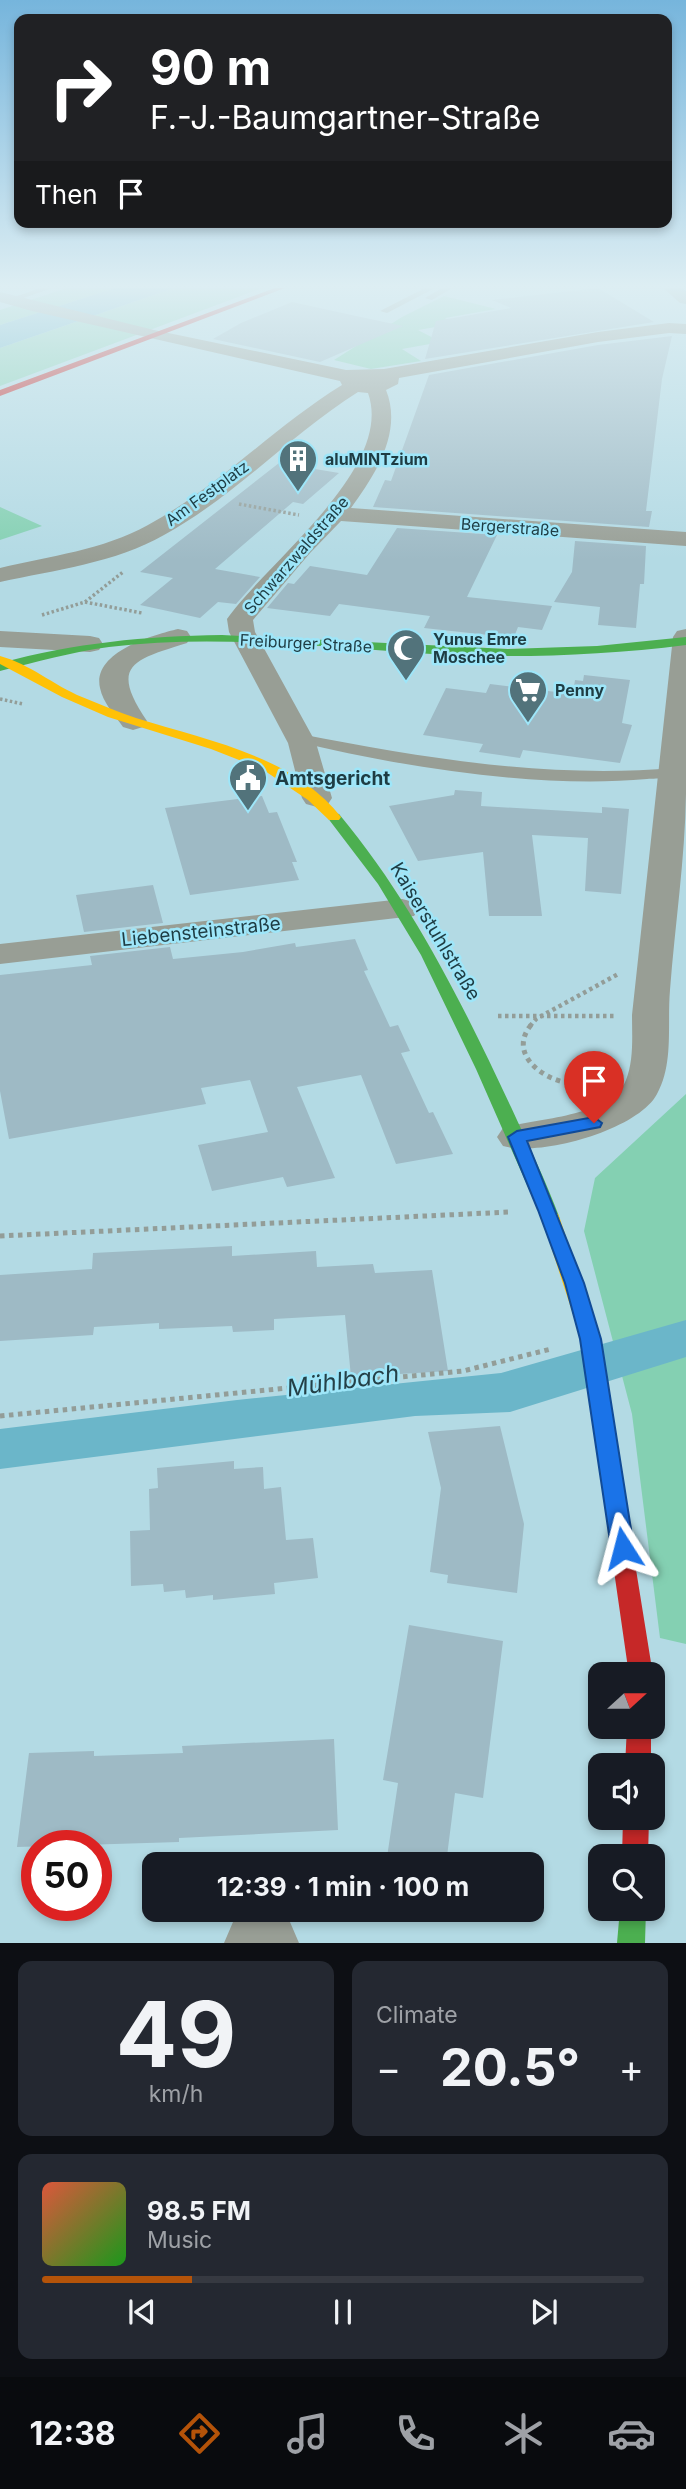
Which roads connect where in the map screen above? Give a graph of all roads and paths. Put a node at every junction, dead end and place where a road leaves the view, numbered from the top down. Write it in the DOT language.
graph roads {
  1 [pos="39,379"];
  2 [pos="355,379"];
  3 [pos="378,379"];
  4 [pos="366,381"];
  5 [pos="0,393"];
  6 [pos="204,498"];
  7 [pos="332,517"];
  8 [pos="686,539"];
  9 [pos="0,575"];
  10 [pos="85,602"];
  11 [pos="35,617"];
  12 [pos="178,637"];
  13 [pos="0,639"];
  14 [pos="686,639"];
  15 [pos="90,644"];
  16 [pos="3,660"];
  17 [pos="132,721"];
  18 [pos="300,738"];
  19 [pos="674,772"];
  20 [pos="317,798"];
  21 [pos="402,909"];
  22 [pos="0,954"];
  23 [pos="627,969"];
  24 [pos="650,1015"];
  25 [pos="462,1016"];
  26 [pos="611,1077"];
  27 [pos="517,1137"];
  28 [pos="548,1210"];
  29 [pos="0,1236"];
  30 [pos="591,1340"];
  31 [pos="0,1416"];
  32 [pos="639,1662"];
  33 [pos="632,1921"];
  34 [pos="254,1943"];
  35 [pos="270,1943"];
  36 [pos="631,1943"];
  1 -- 5 [label="main road"];
  2 -- 4 [label="street"];
  3 -- 4 [label="street"];
  4 -- 6 [label="street, Am Festplatz"];
  4 -- 7 [label="street, Schwarzwaldstraße"];
  6 -- 7 [label="path"];
  6 -- 9 [label="street, Am Festplatz"];
  7 -- 8 [label="street, Bergerstraße"];
  7 -- 18 [label="street, Schwarzwaldstraße"];
  10 -- 11 [label="path"];
  12 -- 14 [label="main road, Freiburger Straße"];
  12 -- 15 [label="main road, Freiburger Straße"];
  12 -- 17 [label="street, Freiburger Straße"];
  13 -- 15 [label="street, Freiburger Straße"];
  14 -- 19 [label="street"];
  15 -- 16 [label="main road, Freiburger Straße"];
  16 -- 17 [label="main road, Kaiserstuhlstraße"];
  17 -- 20 [label="main road, Kaiserstuhlstraße"];
  18 -- 19 [label="lane"];
  18 -- 20 [label="street, Schwarzwaldstraße"];
  19 -- 24 [label="street"];
  20 -- 21 [label="main road, Kaiserstuhlstraße"];
  21 -- 22 [label="street, Liebensteinstraße"];
  21 -- 25 [label="main road, Kaiserstuhlstraße"];
  23 -- 26 [label="path"];
  24 -- 25 [label="path"];
  24 -- 27 [label="street"];
  25 -- 27 [label="main road, Kaiserstuhlstraße"];
  27 -- 28 [label="main road, Kaiserstuhlstraße"];
  28 -- 29 [label="path"];
  28 -- 30 [label="main road, Kaiserstuhlstraße"];
  30 -- 31 [label="path"];
  30 -- 32 [label="main road, Kaiserstuhlstraße"];
  33 -- 36 [label="main road"];
  34 -- 35 [label="street"];
}
